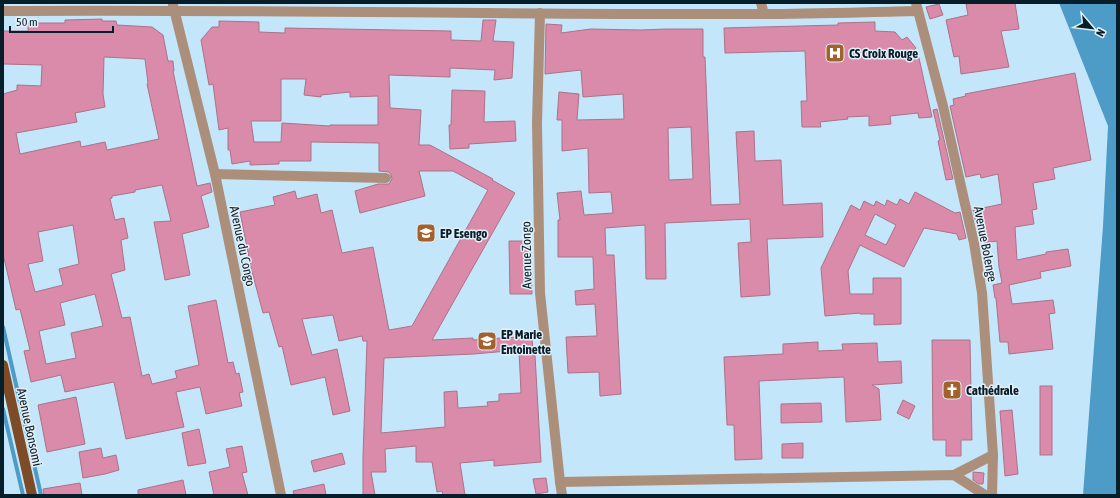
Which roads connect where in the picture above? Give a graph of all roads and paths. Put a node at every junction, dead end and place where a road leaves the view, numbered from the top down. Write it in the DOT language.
graph roads {
  1 [pos="761,3"];
  2 [pos="174,6"];
  3 [pos="917,7"];
  4 [pos="3,11"];
  5 [pos="540,14"];
  6 [pos="764,14"];
  7 [pos="215,174"];
  8 [pos="386,178"];
  9 [pos="3,365"];
  10 [pos="5,380"];
  11 [pos="993,455"];
  12 [pos="954,475"];
  13 [pos="560,482"];
  14 [pos="32,495"];
  15 [pos="282,495"];
  16 [pos="562,495"];
  17 [pos="984,495"];
  18 [pos="992,495"];
  1 -- 6 [label="street"];
  2 -- 4 [label="street"];
  2 -- 5 [label="street"];
  2 -- 7 [label="street, Avenue du Congo"];
  3 -- 6 [label="street"];
  3 -- 11 [label="street, Avenue Bolenge"];
  5 -- 6 [label="street"];
  5 -- 13 [label="street, Avenue Zongo"];
  7 -- 8 [label="street"];
  7 -- 15 [label="street, Avenue du Congo"];
  9 -- 10 [label="main road, Avenue Bonsomi"];
  10 -- 14 [label="main road, Avenue Bonsomi"];
  11 -- 12 [label="street"];
  11 -- 18 [label="street, Avenue Bolenge"];
  12 -- 13 [label="street"];
  12 -- 17 [label="street"];
  13 -- 16 [label="street, Avenue Zongo"];
}
